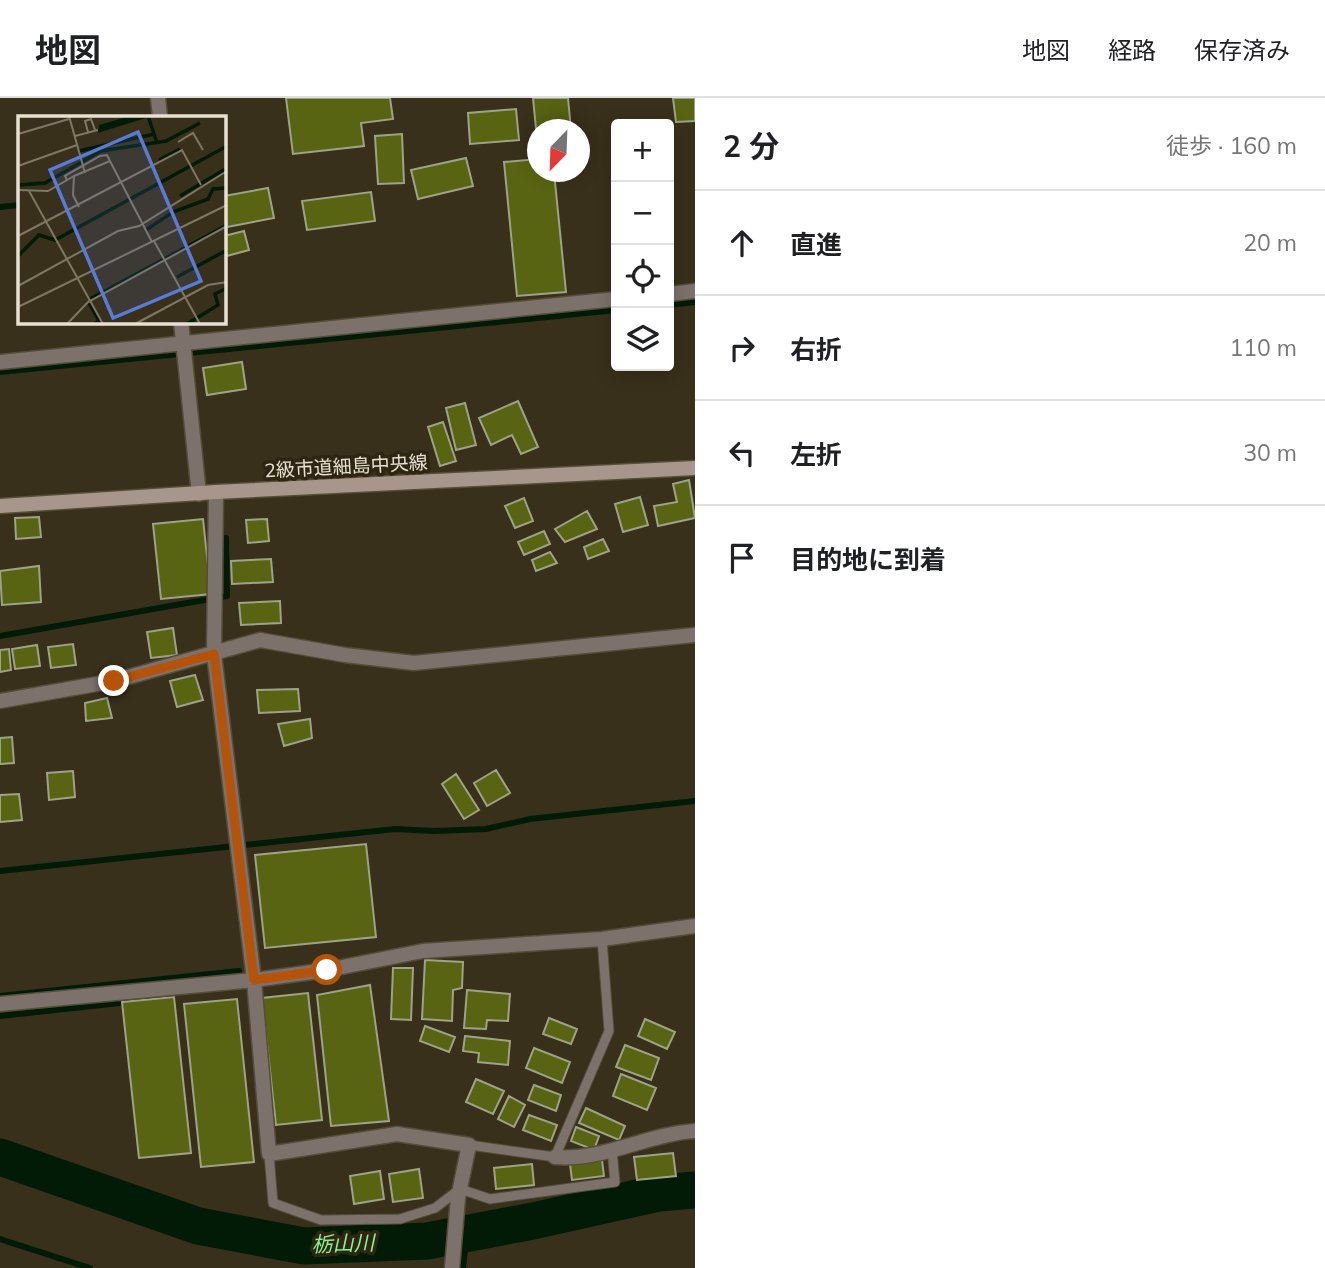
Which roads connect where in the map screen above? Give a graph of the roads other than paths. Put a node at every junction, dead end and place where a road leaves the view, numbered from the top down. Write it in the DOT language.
graph roads {
  1 [pos="158,98"];
  2 [pos="160,116"];
  3 [pos="695,291"];
  4 [pos="674,293"];
  5 [pos="611,300"];
  6 [pos="181,324"];
  7 [pos="184,343"];
  8 [pos="0,362"];
  9 [pos="695,468"];
  10 [pos="216,492"];
  11 [pos="200,494"];
  12 [pos="0,506"];
  13 [pos="695,635"];
  14 [pos="214,654"];
  15 [pos="0,701"];
  16 [pos="695,926"];
  17 [pos="602,939"];
  18 [pos="254,980"];
  19 [pos="0,1004"];
  20 [pos="695,1131"];
  21 [pos="470,1145"];
  22 [pos="612,1150"];
  23 [pos="269,1154"];
  24 [pos="555,1157"];
  25 [pos="459,1194"];
  26 [pos="452,1268"];
  1 -- 2 [label="street"];
  3 -- 4 [label="street"];
  5 -- 7 [label="street"];
  6 -- 7 [label="street"];
  7 -- 8 [label="street"];
  7 -- 11 [label="street"];
  9 -- 10 [label="street, 2級市道細島中央線"];
  10 -- 11 [label="street, 2級市道細島中央線"];
  10 -- 14 [label="street"];
  11 -- 12 [label="street, 2級市道細島中央線"];
  13 -- 14 [label="street"];
  14 -- 15 [label="street"];
  14 -- 18 [label="street"];
  16 -- 17 [label="street"];
  17 -- 18 [label="street"];
  17 -- 24 [label="lane"];
  18 -- 19 [label="street"];
  18 -- 23 [label="street"];
  20 -- 22 [label="street"];
  21 -- 23 [label="street"];
  21 -- 24 [label="lane"];
  21 -- 25 [label="street"];
  22 -- 24 [label="street"];
  22 -- 25 [label="lane"];
  23 -- 25 [label="lane"];
  25 -- 26 [label="street"];
}
